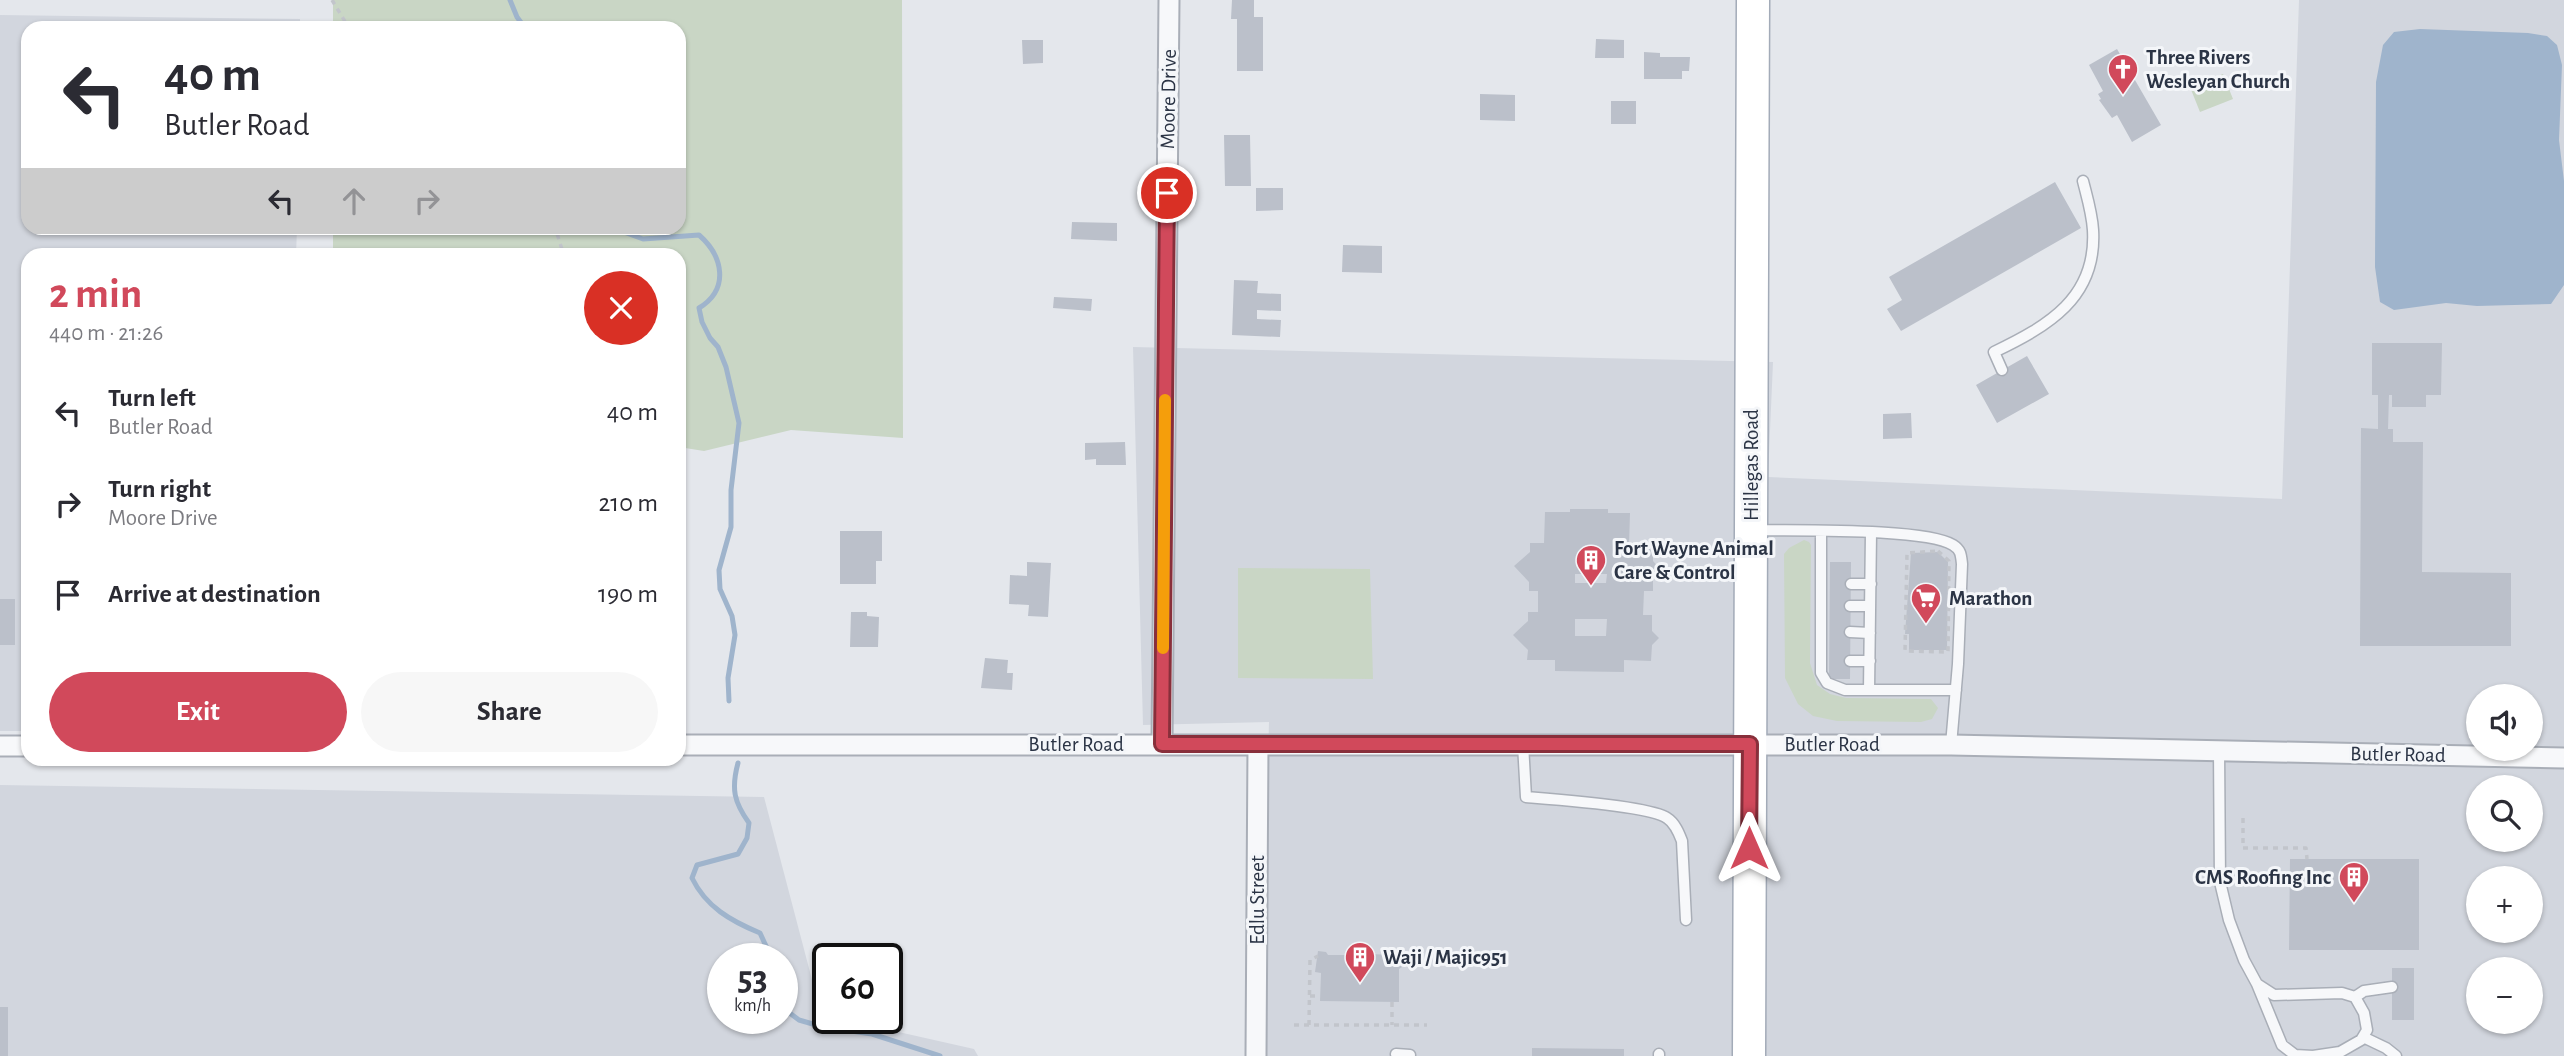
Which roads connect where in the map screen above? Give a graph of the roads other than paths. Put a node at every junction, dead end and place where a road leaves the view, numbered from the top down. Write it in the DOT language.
graph roads {
  1 [pos="1169,0"];
  2 [pos="1753,0"];
  3 [pos="2083,181"];
  4 [pos="2003,370"];
  5 [pos="1751,530"];
  6 [pos="1821,531"];
  7 [pos="1871,533"];
  8 [pos="1851,584"];
  9 [pos="1871,584"];
  10 [pos="1850,606"];
  11 [pos="1870,606"];
  12 [pos="1850,632"];
  13 [pos="1870,633"];
  14 [pos="1850,661"];
  15 [pos="1870,661"];
  16 [pos="1869,690"];
  17 [pos="1956,690"];
  18 [pos="1162,744"];
  19 [pos="1523,744"];
  20 [pos="1750,744"];
  21 [pos="686,745"];
  22 [pos="1258,745"];
  23 [pos="1951,745"];
  24 [pos="0,746"];
  25 [pos="21,746"];
  26 [pos="2219,750"];
  27 [pos="2564,758"];
  28 [pos="1686,920"];
  29 [pos="2257,984"];
  30 [pos="2392,987"];
  31 [pos="2355,998"];
  32 [pos="2363,1037"];
  33 [pos="1396,1054"];
  34 [pos="1410,1055"];
  35 [pos="1256,1056"];
  36 [pos="1749,1056"];
  37 [pos="2396,1056"];
  1 -- 18 [label="street, Moore Drive"];
  2 -- 5 [label="main road, Hillegas Road"];
  3 -- 4 [label="lane"];
  5 -- 6 [label="lane"];
  5 -- 20 [label="main road, Hillegas Road"];
  6 -- 7 [label="lane"];
  6 -- 16 [label="lane"];
  7 -- 9 [label="lane"];
  7 -- 17 [label="lane"];
  8 -- 9 [label="lane"];
  9 -- 11 [label="lane"];
  10 -- 11 [label="lane"];
  11 -- 13 [label="lane"];
  12 -- 13 [label="lane"];
  13 -- 15 [label="lane"];
  14 -- 15 [label="lane"];
  15 -- 16 [label="lane"];
  16 -- 17 [label="lane"];
  17 -- 23 [label="lane"];
  18 -- 21 [label="street, Butler Road"];
  18 -- 22 [label="street, Butler Road"];
  19 -- 20 [label="street, Butler Road"];
  19 -- 22 [label="street, Butler Road"];
  19 -- 28 [label="lane"];
  20 -- 23 [label="street, Butler Road"];
  20 -- 36 [label="main road, Hillegas Road"];
  22 -- 35 [label="street, Edlu Street"];
  23 -- 26 [label="street, Butler Road"];
  24 -- 25 [label="street"];
  26 -- 27 [label="street, Butler Road"];
  26 -- 29 [label="lane"];
  29 -- 31 [label="lane"];
  29 -- 32 [label="lane"];
  30 -- 31 [label="lane"];
  31 -- 32 [label="lane"];
  32 -- 37 [label="lane"];
  33 -- 34 [label="lane"];
}
